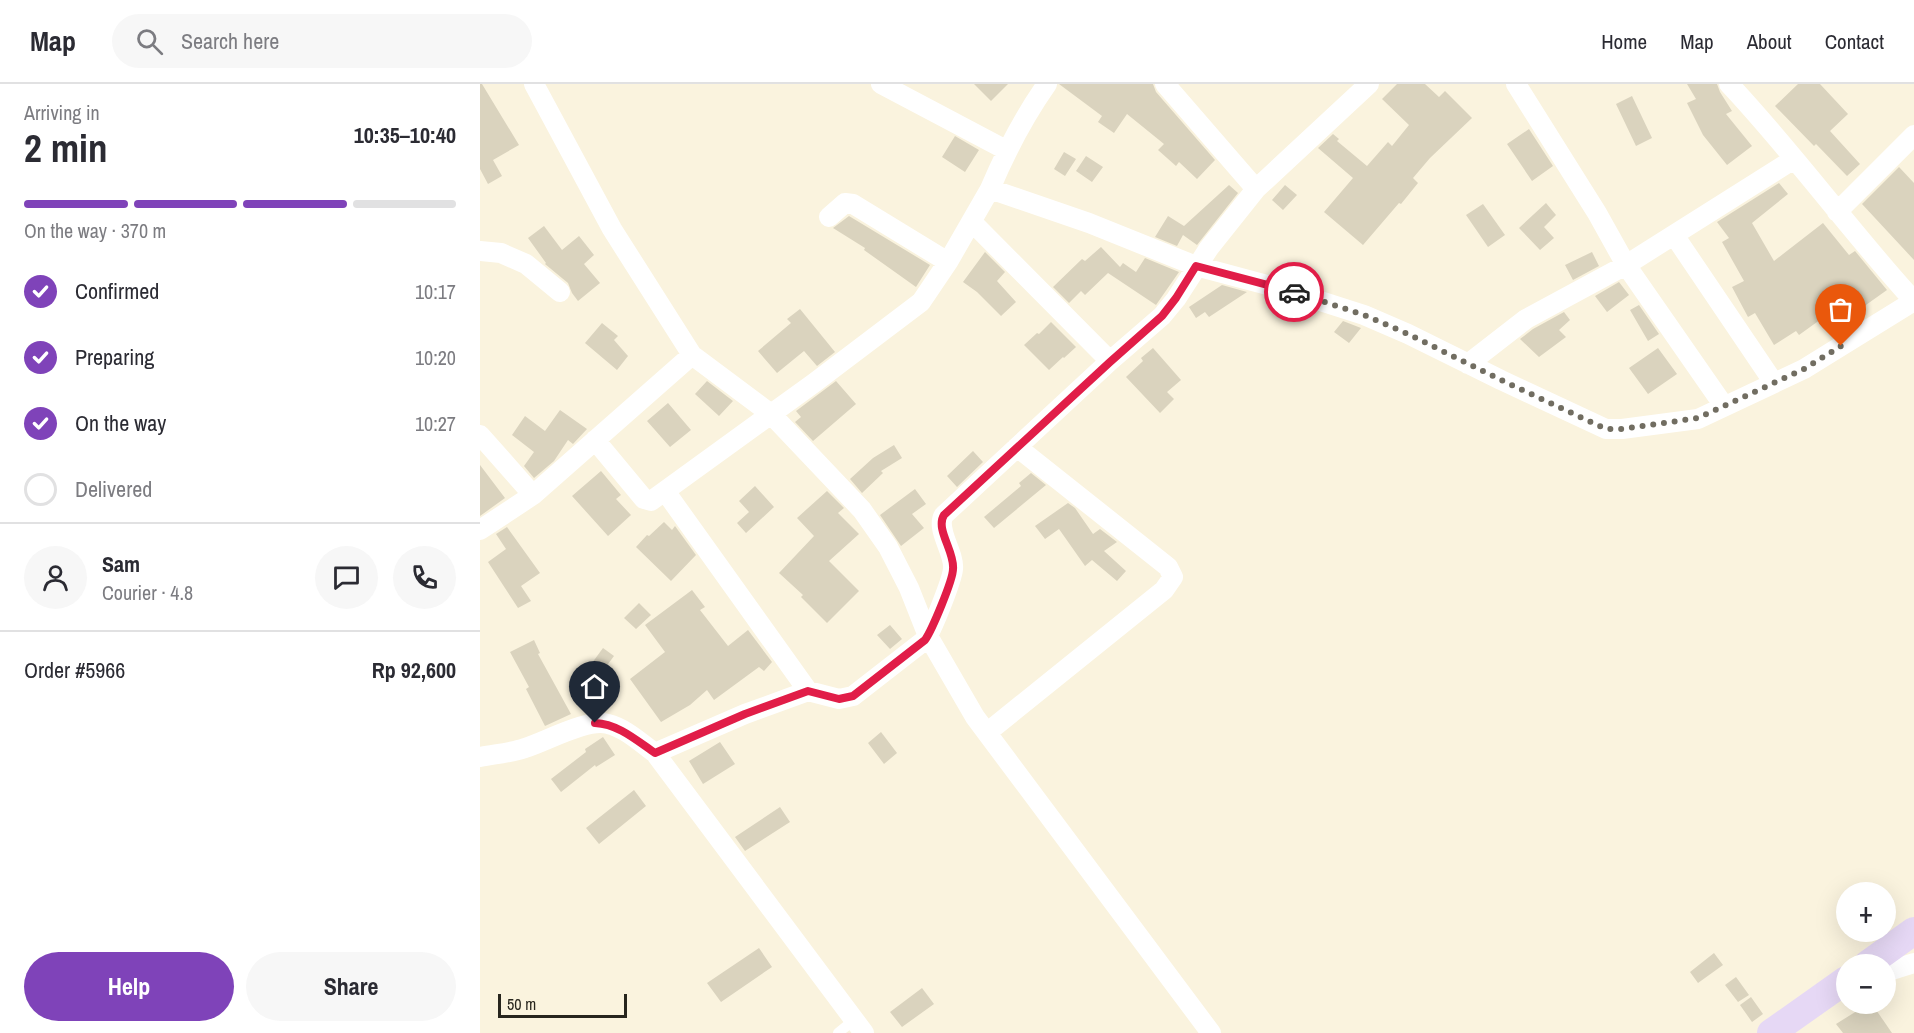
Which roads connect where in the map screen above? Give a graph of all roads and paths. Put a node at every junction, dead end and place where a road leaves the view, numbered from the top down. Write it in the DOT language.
graph roads {
  1 [pos="534,84"];
  2 [pos="881,84"];
  3 [pos="1047,84"];
  4 [pos="1165,84"];
  5 [pos="1369,84"];
  6 [pos="1516,84"];
  7 [pos="1735,86"];
  8 [pos="1914,135"];
  9 [pos="1006,150"];
  10 [pos="1794,159"];
  11 [pos="990,189"];
  12 [pos="1256,189"];
  13 [pos="1837,212"];
  14 [pos="829,217"];
  15 [pos="972,222"];
  16 [pos="1674,235"];
  17 [pos="480,250"];
  18 [pos="948,262"];
  19 [pos="1626,265"];
  20 [pos="1196,266"];
  21 [pos="560,292"];
  22 [pos="1914,301"];
  23 [pos="692,355"];
  24 [pos="1110,362"];
  25 [pos="1468,364"];
  26 [pos="1774,383"];
  27 [pos="1724,406"];
  28 [pos="771,414"];
  29 [pos="480,435"];
  30 [pos="595,440"];
  31 [pos="1017,447"];
  32 [pos="665,491"];
  33 [pos="533,495"];
  34 [pos="480,530"];
  35 [pos="928,636"];
  36 [pos="808,691"];
  37 [pos="986,731"];
  38 [pos="655,753"];
  39 [pos="480,757"];
  40 [pos="1914,931"];
  41 [pos="1882,954"];
  42 [pos="1914,963"];
  43 [pos="1896,968"];
  44 [pos="1836,987"];
  45 [pos="859,1027"];
  46 [pos="837,1033"];
  47 [pos="1211,1033"];
  48 [pos="1771,1033"];
  1 -- 23 [label="street"];
  2 -- 9 [label="street"];
  3 -- 9 [label="street"];
  4 -- 12 [label="street"];
  5 -- 12 [label="street"];
  6 -- 19 [label="street"];
  7 -- 10 [label="street"];
  8 -- 13 [label="street"];
  9 -- 11 [label="street"];
  10 -- 13 [label="street"];
  10 -- 16 [label="street"];
  11 -- 15 [label="street"];
  11 -- 20 [label="street"];
  12 -- 20 [label="street"];
  13 -- 22 [label="street"];
  14 -- 18 [label="street"];
  15 -- 18 [label="street"];
  15 -- 24 [label="street"];
  16 -- 19 [label="street"];
  16 -- 26 [label="street"];
  17 -- 21 [label="street"];
  18 -- 28 [label="street"];
  19 -- 25 [label="street"];
  19 -- 27 [label="street"];
  20 -- 24 [label="street"];
  20 -- 25 [label="street"];
  22 -- 26 [label="street"];
  23 -- 28 [label="street"];
  23 -- 30 [label="street"];
  24 -- 31 [label="street"];
  25 -- 27 [label="street"];
  26 -- 27 [label="street"];
  28 -- 32 [label="street"];
  28 -- 35 [label="street"];
  29 -- 33 [label="street"];
  30 -- 32 [label="street"];
  30 -- 33 [label="street"];
  31 -- 35 [label="street"];
  31 -- 37 [label="street"];
  32 -- 36 [label="street"];
  33 -- 34 [label="street"];
  35 -- 36 [label="street"];
  35 -- 37 [label="street"];
  36 -- 38 [label="street"];
  37 -- 47 [label="street"];
  38 -- 39 [label="street"];
  38 -- 45 [label="street"];
  40 -- 41 [label="main road"];
  42 -- 43 [label="street"];
  44 -- 48 [label="main road"];
  45 -- 46 [label="lane"];
}
